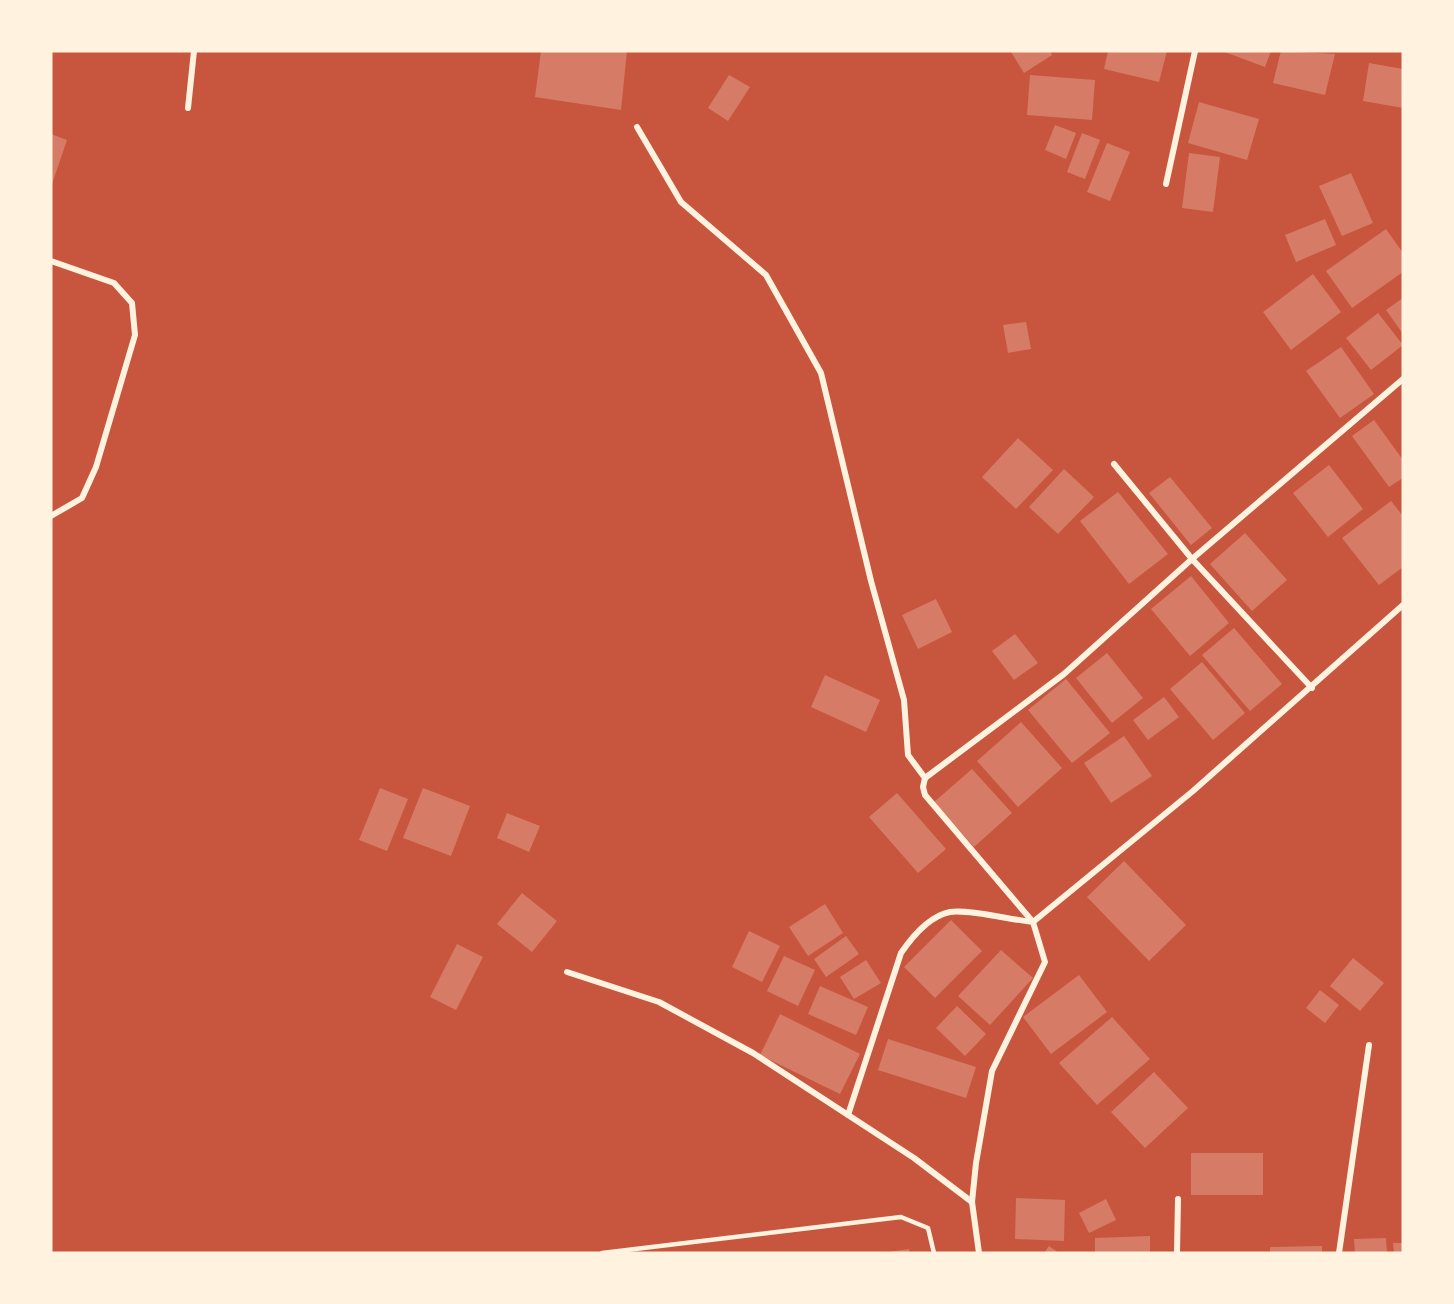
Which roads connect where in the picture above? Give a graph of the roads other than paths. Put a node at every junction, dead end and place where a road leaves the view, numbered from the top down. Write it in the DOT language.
graph roads {
  1 [pos="194,51"];
  2 [pos="1195,51"];
  3 [pos="188,108"];
  4 [pos="637,127"];
  5 [pos="1166,184"];
  6 [pos="51,261"];
  7 [pos="1403,379"];
  8 [pos="1114,464"];
  9 [pos="51,516"];
  10 [pos="1192,559"];
  11 [pos="1403,605"];
  12 [pos="1312,688"];
  13 [pos="925,778"];
  14 [pos="1033,922"];
  15 [pos="567,972"];
  16 [pos="1370,1044"];
  17 [pos="848,1116"];
  18 [pos="1178,1199"];
  19 [pos="972,1202"];
  20 [pos="602,1253"];
  21 [pos="934,1253"];
  22 [pos="979,1253"];
  23 [pos="1177,1253"];
  24 [pos="1339,1253"];
  1 -- 3 [label="street"];
  2 -- 5 [label="street"];
  4 -- 13 [label="street"];
  6 -- 9 [label="street"];
  7 -- 10 [label="street"];
  8 -- 10 [label="street"];
  10 -- 12 [label="street"];
  10 -- 13 [label="street"];
  11 -- 12 [label="street"];
  12 -- 14 [label="street"];
  13 -- 14 [label="street"];
  14 -- 17 [label="street"];
  14 -- 19 [label="street"];
  15 -- 17 [label="street"];
  16 -- 24 [label="street"];
  17 -- 19 [label="street"];
  18 -- 23 [label="street"];
  19 -- 22 [label="street"];
  20 -- 21 [label="lane"];
}
